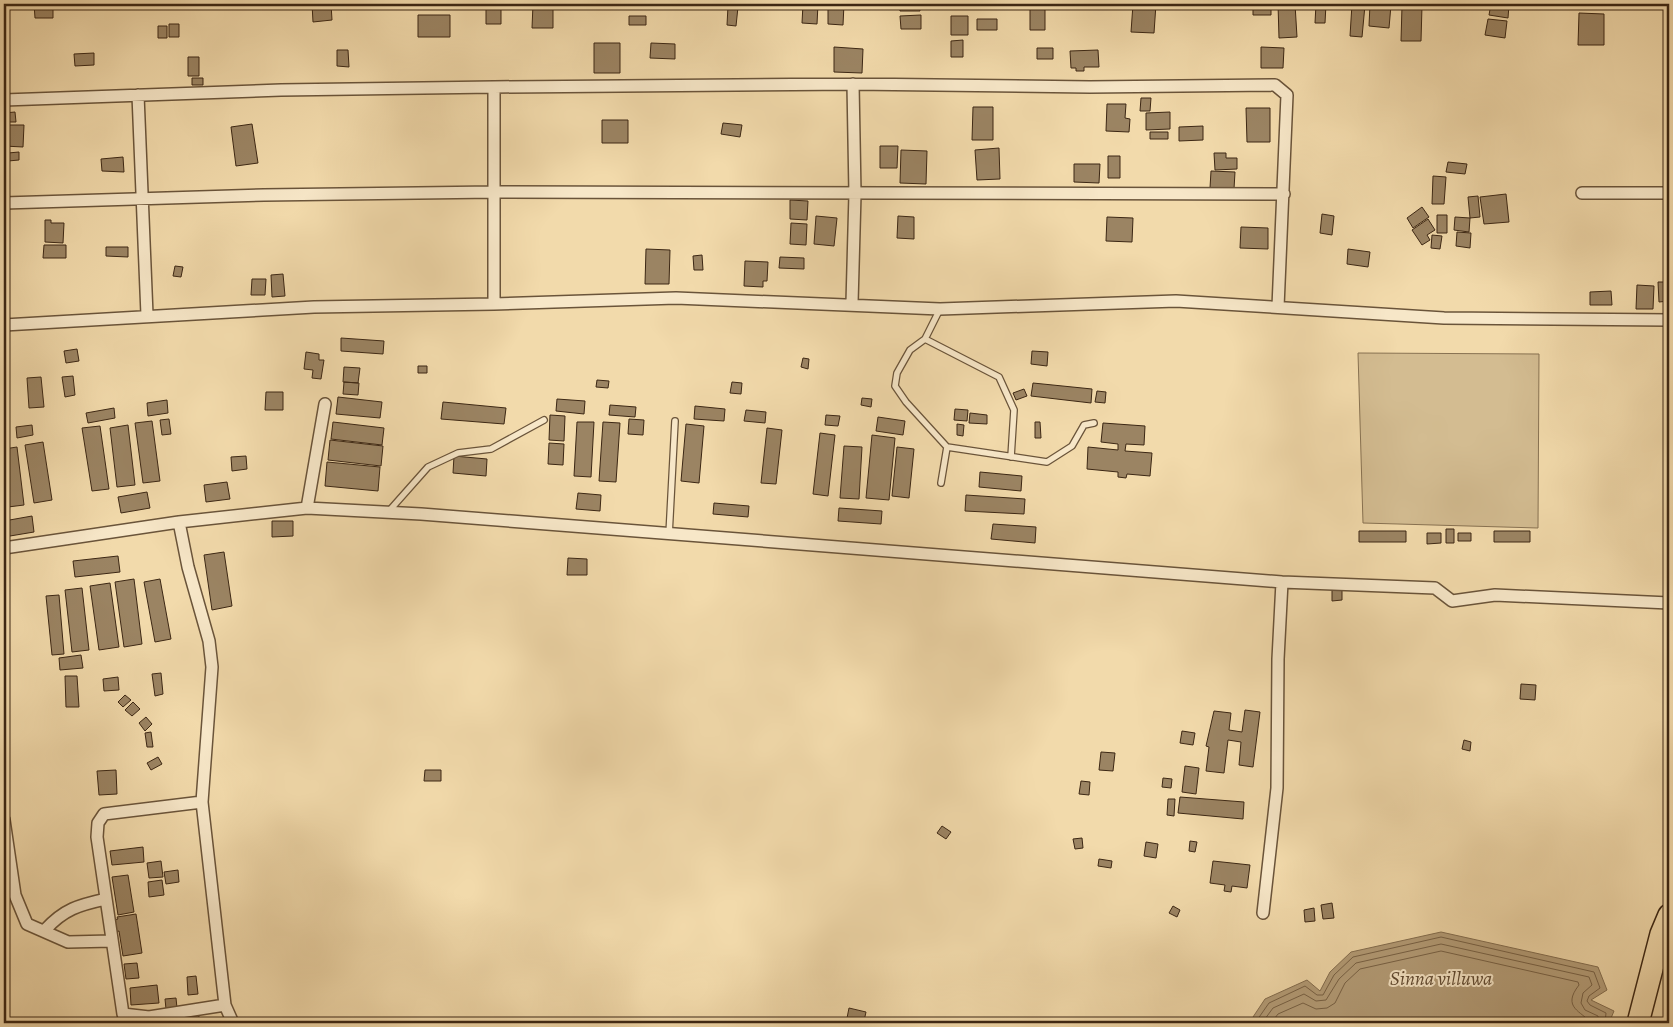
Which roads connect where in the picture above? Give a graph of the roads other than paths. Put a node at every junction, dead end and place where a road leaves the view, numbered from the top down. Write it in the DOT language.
graph roads {
  1 [pos="853,84"];
  2 [pos="494,87"];
  3 [pos="138,95"];
  4 [pos="4,100"];
  5 [pos="494,192"];
  6 [pos="1669,193"];
  7 [pos="854,194"];
  8 [pos="1284,194"];
  9 [pos="1582,194"];
  10 [pos="143,200"];
  11 [pos="4,203"];
  12 [pos="852,303"];
  13 [pos="494,304"];
  14 [pos="1278,307"];
  15 [pos="940,309"];
  16 [pos="147,315"];
  17 [pos="1669,320"];
  18 [pos="4,325"];
  19 [pos="925,339"];
  20 [pos="325,404"];
  21 [pos="544,420"];
  22 [pos="676,421"];
  23 [pos="1094,423"];
  24 [pos="947,447"];
  25 [pos="1011,457"];
  26 [pos="941,483"];
  27 [pos="307,508"];
  28 [pos="388,513"];
  29 [pos="179,522"];
  30 [pos="669,535"];
  31 [pos="4,548"];
  32 [pos="1282,582"];
  33 [pos="1669,603"];
  34 [pos="202,802"];
  35 [pos="4,820"];
  36 [pos="106,899"];
  37 [pos="1263,913"];
  38 [pos="1669,915"];
  39 [pos="45,930"];
  40 [pos="112,941"];
  41 [pos="225,1005"];
  42 [pos="233,1023"];
  43 [pos="1638,1023"];
  1 -- 2 [label="street"];
  1 -- 7 [label="street"];
  1 -- 8 [label="street"];
  2 -- 3 [label="street"];
  2 -- 5 [label="street"];
  3 -- 4 [label="street"];
  3 -- 10 [label="street"];
  5 -- 7 [label="street"];
  5 -- 10 [label="street"];
  5 -- 13 [label="street"];
  6 -- 9 [label="street"];
  7 -- 8 [label="street"];
  7 -- 12 [label="street"];
  8 -- 14 [label="street"];
  10 -- 11 [label="street"];
  10 -- 16 [label="street"];
  12 -- 13 [label="street"];
  12 -- 15 [label="street"];
  13 -- 16 [label="street"];
  14 -- 15 [label="street"];
  14 -- 17 [label="street"];
  15 -- 19 [label="lane"];
  16 -- 18 [label="street"];
  19 -- 24 [label="lane"];
  19 -- 25 [label="lane"];
  20 -- 27 [label="street"];
  21 -- 28 [label="lane"];
  22 -- 30 [label="lane"];
  23 -- 25 [label="lane"];
  24 -- 25 [label="lane"];
  24 -- 26 [label="lane"];
  27 -- 28 [label="street"];
  27 -- 29 [label="street"];
  28 -- 30 [label="street"];
  29 -- 31 [label="street"];
  29 -- 34 [label="street"];
  30 -- 32 [label="street"];
  32 -- 33 [label="street"];
  32 -- 37 [label="street"];
  34 -- 36 [label="street"];
  34 -- 41 [label="street"];
  35 -- 39 [label="street"];
  36 -- 39 [label="street"];
  36 -- 40 [label="street"];
  38 -- 43 [label="highway"];
  39 -- 40 [label="street"];
  40 -- 41 [label="street"];
  41 -- 42 [label="street"];
}
